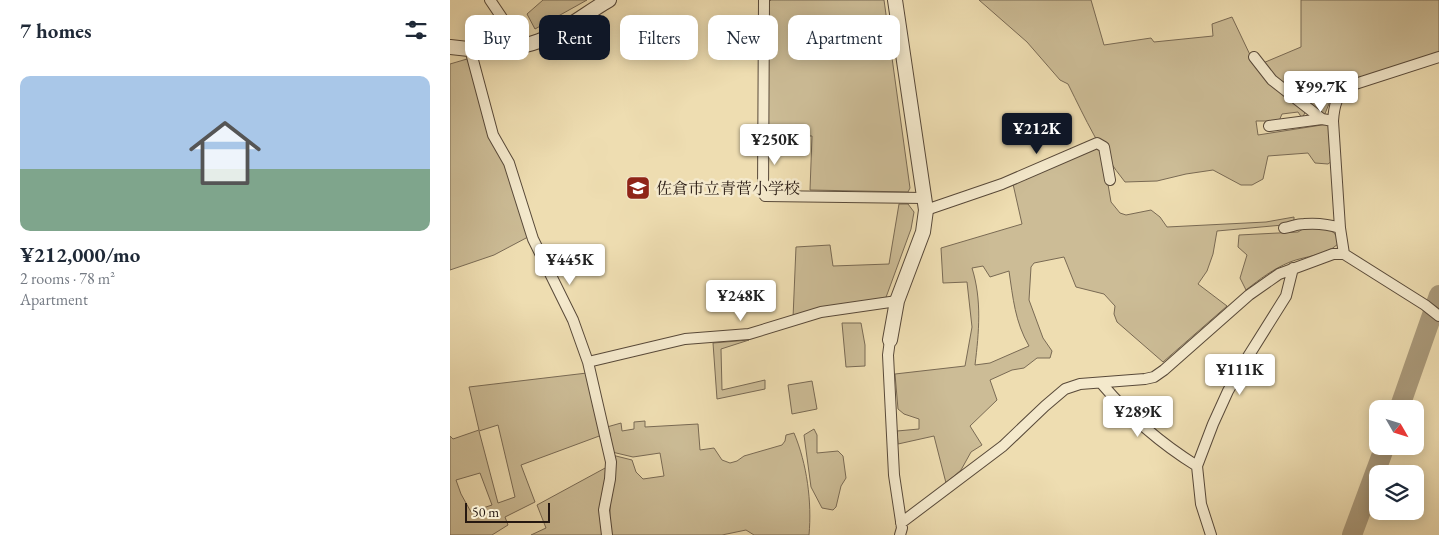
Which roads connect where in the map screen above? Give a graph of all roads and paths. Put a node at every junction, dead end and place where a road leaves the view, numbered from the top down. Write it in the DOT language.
graph roads {
  1 [pos="490,0"];
  2 [pos="609,0"];
  3 [pos="764,0"];
  4 [pos="894,0"];
  5 [pos="500,15"];
  6 [pos="529,43"];
  7 [pos="450,47"];
  8 [pos="465,49"];
  9 [pos="1254,57"];
  10 [pos="1439,57"];
  11 [pos="473,60"];
  12 [pos="1327,120"];
  13 [pos="1269,126"];
  14 [pos="1110,180"];
  15 [pos="925,204"];
  16 [pos="1284,228"];
  17 [pos="1340,228"];
  18 [pos="1344,254"];
  19 [pos="1293,268"];
  20 [pos="897,301"];
  21 [pos="1439,316"];
  22 [pos="890,340"];
  23 [pos="588,362"];
  24 [pos="1102,384"];
  25 [pos="1197,466"];
  26 [pos="901,523"];
  27 [pos="607,535"];
  28 [pos="900,535"];
  29 [pos="1211,535"];
  1 -- 5 [label="street"];
  2 -- 6 [label="street"];
  3 -- 15 [label="street"];
  4 -- 15 [label="street"];
  7 -- 8 [label="street"];
  9 -- 12 [label="street"];
  10 -- 12 [label="street"];
  11 -- 23 [label="street"];
  12 -- 13 [label="street"];
  12 -- 17 [label="street"];
  14 -- 15 [label="street"];
  15 -- 20 [label="street"];
  16 -- 17 [label="street"];
  17 -- 18 [label="street"];
  18 -- 19 [label="street"];
  18 -- 21 [label="street"];
  19 -- 24 [label="street"];
  19 -- 25 [label="street"];
  20 -- 22 [label="street"];
  20 -- 23 [label="street"];
  22 -- 26 [label="street"];
  23 -- 27 [label="street"];
  24 -- 25 [label="street"];
  24 -- 26 [label="street"];
  25 -- 29 [label="street"];
  26 -- 28 [label="street"];
}
